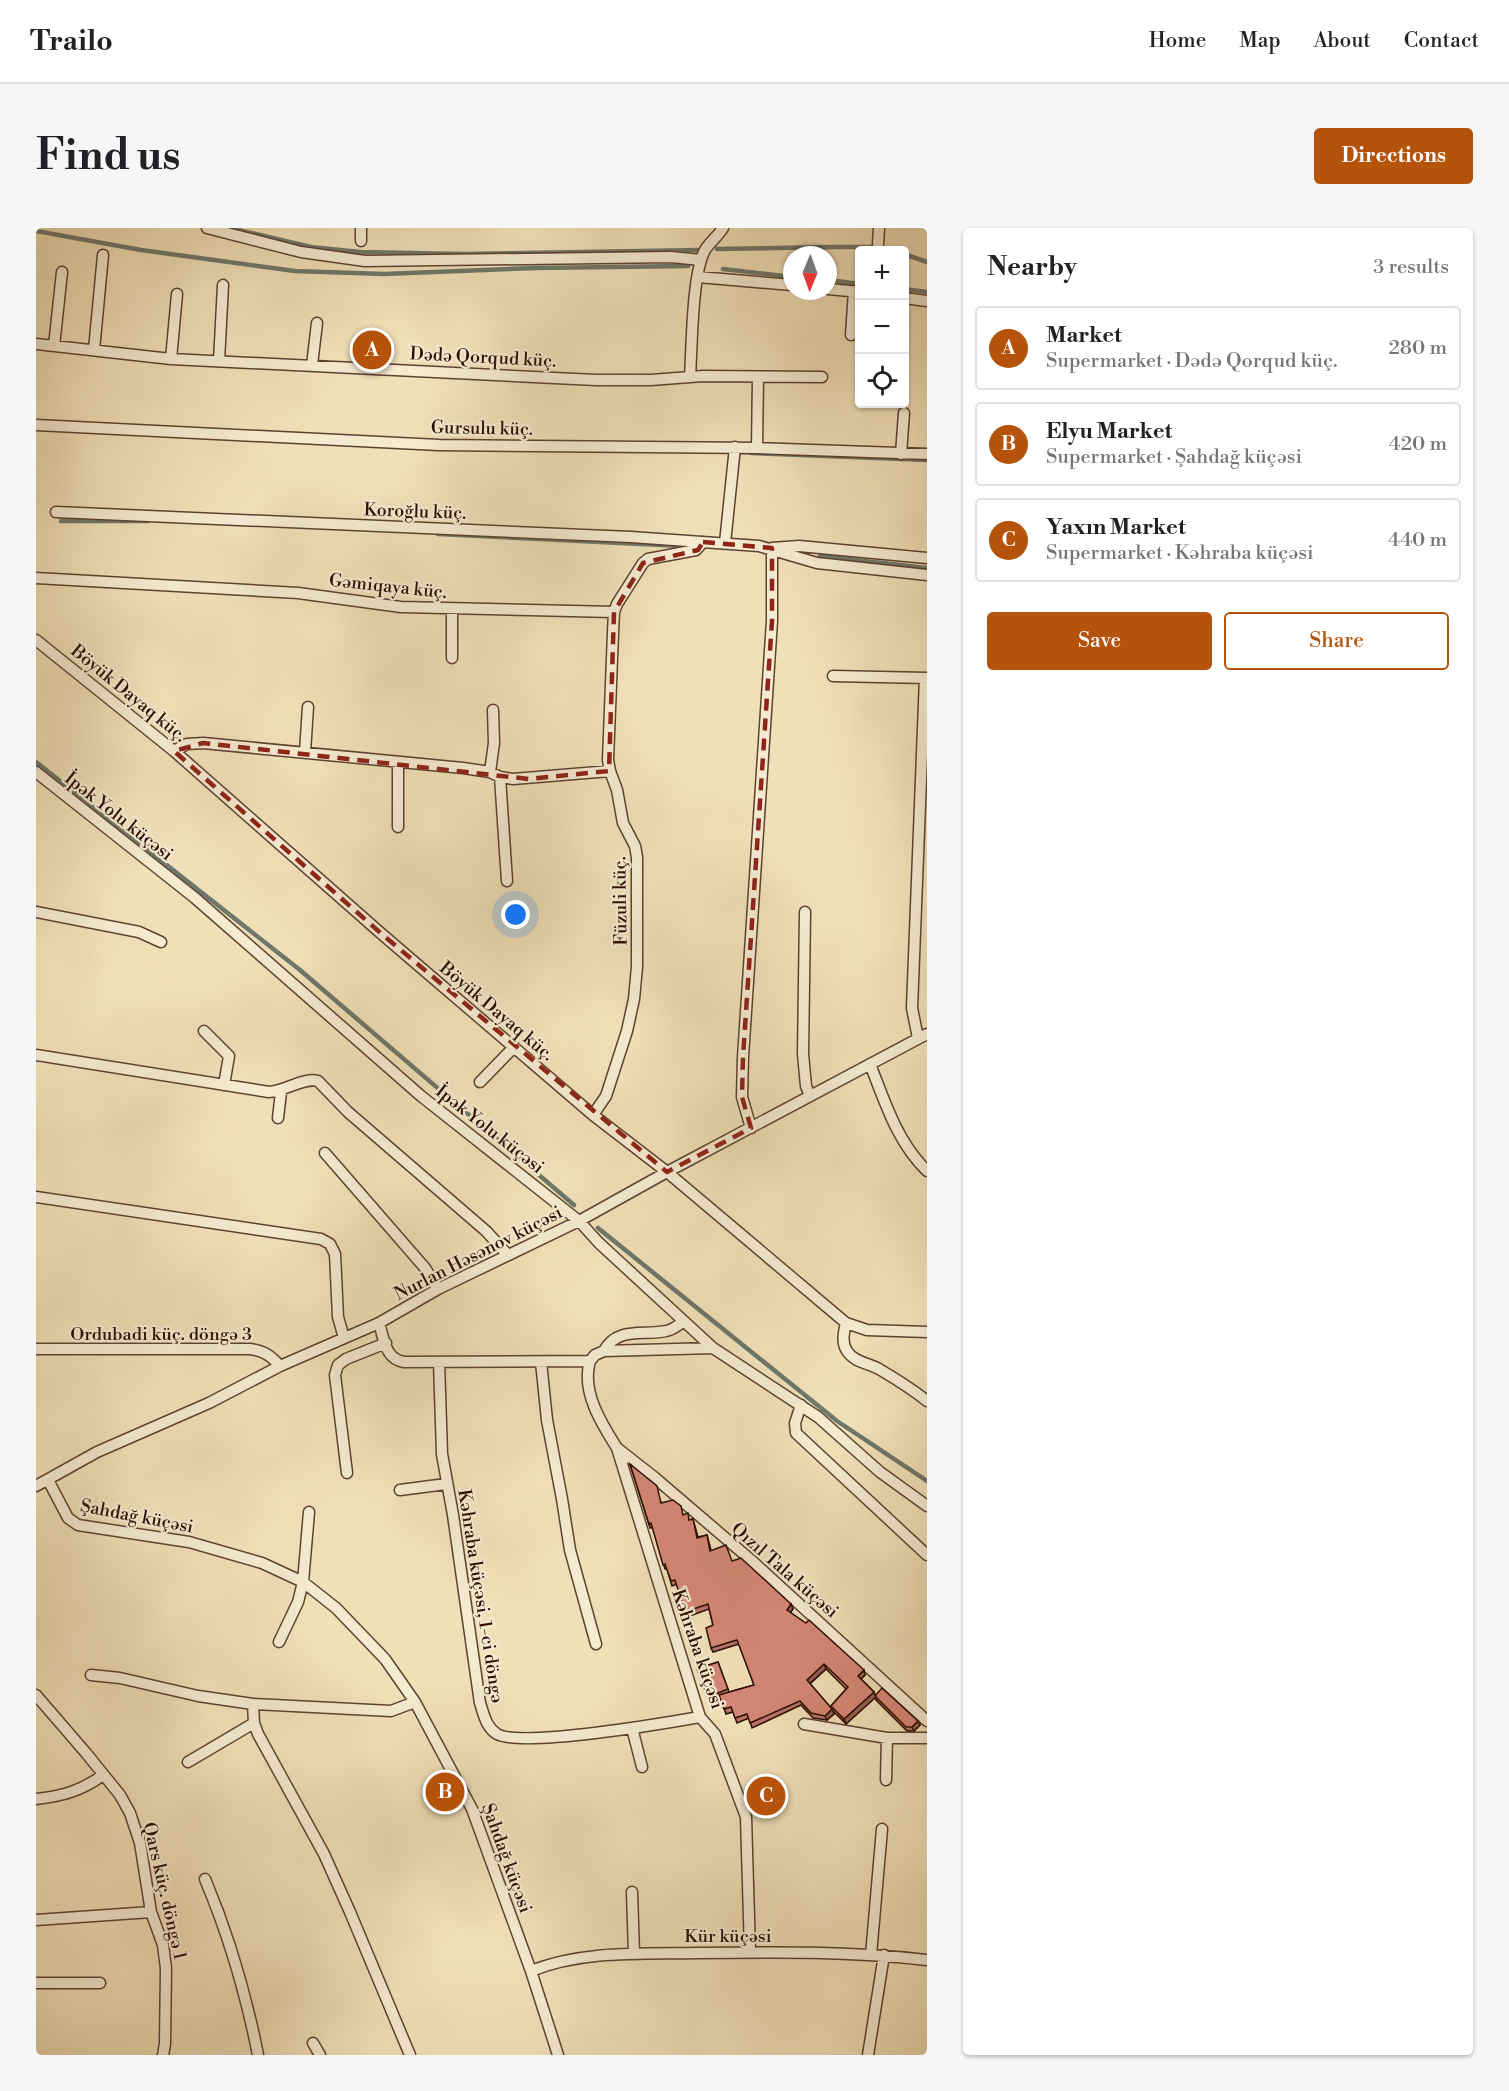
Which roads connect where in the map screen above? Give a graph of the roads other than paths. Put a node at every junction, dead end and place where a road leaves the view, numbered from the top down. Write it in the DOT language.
graph roads {
  1 [pos="207,228"];
  2 [pos="361,228"];
  3 [pos="723,228"];
  4 [pos="879,228"];
  5 [pos="361,241"];
  6 [pos="878,244"];
  7 [pos="103,255"];
  8 [pos="701,260"];
  9 [pos="62,272"];
  10 [pos="698,277"];
  11 [pos="783,284"];
  12 [pos="223,285"];
  13 [pos="837,290"];
  14 [pos="855,292"];
  15 [pos="177,294"];
  16 [pos="909,299"];
  17 [pos="856,300"];
  18 [pos="927,301"];
  19 [pos="317,323"];
  20 [pos="851,335"];
  21 [pos="36,344"];
  22 [pos="54,346"];
  23 [pos="94,350"];
  24 [pos="171,359"];
  25 [pos="219,361"];
  26 [pos="312,365"];
  27 [pos="690,376"];
  28 [pos="758,377"];
  29 [pos="822,377"];
  30 [pos="904,413"];
  31 [pos="36,425"];
  32 [pos="735,447"];
  33 [pos="757,447"];
  34 [pos="901,454"];
  35 [pos="927,454"];
  36 [pos="56,512"];
  37 [pos="703,542"];
  38 [pos="724,543"];
  39 [pos="772,548"];
  40 [pos="927,558"];
  41 [pos="927,575"];
  42 [pos="36,578"];
  43 [pos="452,610"];
  44 [pos="614,612"];
  45 [pos="36,640"];
  46 [pos="452,658"];
  47 [pos="833,676"];
  48 [pos="926,678"];
  49 [pos="308,707"];
  50 [pos="493,710"];
  51 [pos="174,751"];
  52 [pos="305,752"];
  53 [pos="399,762"];
  54 [pos="610,771"];
  55 [pos="36,772"];
  56 [pos="495,774"];
  57 [pos="398,827"];
  58 [pos="507,880"];
  59 [pos="36,912"];
  60 [pos="804,912"];
  61 [pos="160,942"];
  62 [pos="204,1031"];
  63 [pos="923,1036"];
  64 [pos="514,1047"];
  65 [pos="36,1055"];
  66 [pos="870,1064"];
  67 [pos="480,1082"];
  68 [pos="224,1084"];
  69 [pos="281,1092"];
  70 [pos="810,1096"];
  71 [pos="593,1115"];
  72 [pos="278,1118"];
  73 [pos="751,1128"];
  74 [pos="325,1153"];
  75 [pos="927,1171"];
  76 [pos="667,1172"];
  77 [pos="36,1197"];
  78 [pos="579,1221"];
  79 [pos="508,1256"];
  80 [pos="438,1289"];
  81 [pos="684,1322"];
  82 [pos="379,1323"];
  83 [pos="846,1323"];
  84 [pos="927,1332"];
  85 [pos="344,1338"];
  86 [pos="386,1343"];
  87 [pos="713,1348"];
  88 [pos="36,1349"];
  89 [pos="604,1351"];
  90 [pos="590,1361"];
  91 [pos="439,1362"];
  92 [pos="541,1362"];
  93 [pos="280,1366"];
  94 [pos="927,1401"];
  95 [pos="801,1405"];
  96 [pos="617,1448"];
  97 [pos="347,1473"];
  98 [pos="48,1480"];
  99 [pos="446,1484"];
  100 [pos="36,1486"];
  101 [pos="400,1490"];
  102 [pos="927,1506"];
  103 [pos="309,1512"];
  104 [pos="927,1555"];
  105 [pos="303,1582"];
  106 [pos="279,1642"];
  107 [pos="596,1644"];
  108 [pos="92,1675"];
  109 [pos="37,1697"];
  110 [pos="415,1702"];
  111 [pos="254,1704"];
  112 [pos="700,1717"];
  113 [pos="927,1721"];
  114 [pos="254,1723"];
  115 [pos="804,1724"];
  116 [pos="632,1728"];
  117 [pos="887,1738"];
  118 [pos="927,1738"];
  119 [pos="188,1762"];
  120 [pos="642,1767"];
  121 [pos="103,1775"];
  122 [pos="886,1780"];
  123 [pos="36,1798"];
  124 [pos="882,1829"];
  125 [pos="205,1879"];
  126 [pos="632,1892"];
  127 [pos="151,1912"];
  128 [pos="36,1920"];
  129 [pos="750,1952"];
  130 [pos="634,1954"];
  131 [pos="871,1955"];
  132 [pos="884,1955"];
  133 [pos="927,1960"];
  134 [pos="531,1971"];
  135 [pos="36,1983"];
  136 [pos="100,1983"];
  137 [pos="313,2043"];
  138 [pos="163,2055"];
  139 [pos="258,2055"];
  140 [pos="320,2055"];
  141 [pos="410,2055"];
  142 [pos="558,2055"];
  143 [pos="868,2055"];
  1 -- 8 [label="street"];
  2 -- 5 [label="street"];
  3 -- 8 [label="street"];
  4 -- 6 [label="street"];
  7 -- 23 [label="street"];
  8 -- 10 [label="street"];
  9 -- 22 [label="street"];
  10 -- 11 [label="street"];
  10 -- 27 [label="street"];
  12 -- 25 [label="street"];
  13 -- 14 [label="street"];
  15 -- 24 [label="street"];
  16 -- 18 [label="street"];
  17 -- 20 [label="street"];
  19 -- 26 [label="street"];
  21 -- 22 [label="street, Dədə Qorqud küç."];
  22 -- 23 [label="street, Dədə Qorqud küç."];
  23 -- 24 [label="street, Dədə Qorqud küç."];
  24 -- 25 [label="street, Dədə Qorqud küç."];
  25 -- 26 [label="street, Dədə Qorqud küç."];
  26 -- 27 [label="street, Dədə Qorqud küç."];
  27 -- 28 [label="street, Dədə Qorqud küç."];
  28 -- 29 [label="street, Dədə Qorqud küç."];
  28 -- 33 [label="street"];
  30 -- 34 [label="street"];
  31 -- 32 [label="street, Gursulu küç."];
  32 -- 33 [label="street, Gursulu küç."];
  32 -- 38 [label="street"];
  33 -- 34 [label="street, Gursulu küç."];
  34 -- 35 [label="street, Gursulu küç."];
  36 -- 37 [label="street, Koroğlu küç."];
  37 -- 38 [label="street, Koroğlu küç."];
  37 -- 44 [label="street"];
  38 -- 39 [label="street, Koroğlu küç."];
  39 -- 40 [label="street, Koroğlu küç."];
  39 -- 41 [label="street, Koroğlu küç."];
  39 -- 73 [label="street"];
  42 -- 43 [label="street, Gəmiqaya küç."];
  43 -- 44 [label="street, Gəmiqaya küç."];
  43 -- 46 [label="street"];
  44 -- 54 [label="street, Füzuli küç."];
  45 -- 51 [label="street, Böyük Dayaq küç."];
  47 -- 48 [label="street"];
  48 -- 63 [label="street"];
  49 -- 52 [label="street"];
  50 -- 56 [label="street"];
  51 -- 52 [label="street"];
  51 -- 64 [label="street, Böyük Dayaq küç."];
  52 -- 53 [label="street"];
  53 -- 56 [label="street"];
  53 -- 57 [label="street"];
  54 -- 56 [label="street"];
  54 -- 71 [label="street, Füzuli küç."];
  55 -- 78 [label="street, İpək Yolu küçəsi"];
  56 -- 58 [label="street"];
  59 -- 61 [label="street"];
  60 -- 70 [label="street"];
  62 -- 68 [label="street"];
  63 -- 66 [label="street, Nurlan Həsənov küçəsi"];
  64 -- 67 [label="street"];
  64 -- 71 [label="street, Böyük Dayaq küç."];
  65 -- 68 [label="street"];
  66 -- 70 [label="street, Nurlan Həsənov küçəsi"];
  66 -- 75 [label="street"];
  68 -- 69 [label="street"];
  69 -- 72 [label="street"];
  69 -- 79 [label="street"];
  70 -- 73 [label="street, Nurlan Həsənov küçəsi"];
  71 -- 76 [label="street, Böyük Dayaq küç."];
  73 -- 76 [label="street, Nurlan Həsənov küçəsi"];
  74 -- 80 [label="street"];
  76 -- 78 [label="street, Nurlan Həsənov küçəsi"];
  76 -- 83 [label="street, Böyük Dayaq küç."];
  77 -- 85 [label="street"];
  78 -- 79 [label="street, Nurlan Həsənov küçəsi"];
  78 -- 81 [label="street, İpək Yolu küçəsi"];
  79 -- 80 [label="street, Nurlan Həsənov küçəsi"];
  80 -- 82 [label="street, Nurlan Həsənov küçəsi"];
  81 -- 87 [label="street, İpək Yolu küçəsi"];
  81 -- 89 [label="street"];
  82 -- 85 [label="street, Nurlan Həsənov küçəsi"];
  82 -- 86 [label="street"];
  83 -- 84 [label="street"];
  83 -- 94 [label="street"];
  85 -- 93 [label="street, Nurlan Həsənov küçəsi"];
  86 -- 91 [label="street"];
  86 -- 97 [label="street"];
  87 -- 89 [label="street"];
  87 -- 95 [label="street, İpək Yolu küçəsi"];
  88 -- 93 [label="street, Ordubadi küç. döngə 3"];
  89 -- 90 [label="street"];
  90 -- 92 [label="street"];
  90 -- 96 [label="street, Kəhraba küçəsi"];
  91 -- 92 [label="street"];
  91 -- 99 [label="street, Kəhraba küçəsi, 1-ci döngə"];
  92 -- 107 [label="street"];
  93 -- 98 [label="street, Nurlan Həsənov küçəsi"];
  95 -- 102 [label="street, İpək Yolu küçəsi"];
  95 -- 104 [label="street"];
  96 -- 112 [label="street, Kəhraba küçəsi"];
  96 -- 113 [label="street, Qızıl Tala küçəsi"];
  98 -- 100 [label="street, Nurlan Həsənov küçəsi"];
  98 -- 105 [label="street, Şahdağ küçəsi"];
  99 -- 101 [label="street"];
  99 -- 116 [label="street, Kəhraba küçəsi, 1-ci döngə"];
  103 -- 105 [label="street"];
  105 -- 106 [label="street"];
  105 -- 110 [label="street, Şahdağ küçəsi"];
  108 -- 111 [label="street"];
  109 -- 121 [label="street, Qars küç. döngə 1"];
  110 -- 111 [label="street"];
  110 -- 134 [label="street, Şahdağ küçəsi"];
  111 -- 114 [label="street"];
  112 -- 116 [label="street, Kəhraba küçəsi, 1-ci döngə"];
  112 -- 129 [label="street, Kəhraba küçəsi"];
  114 -- 119 [label="street"];
  114 -- 141 [label="street"];
  115 -- 117 [label="street"];
  116 -- 120 [label="street"];
  117 -- 118 [label="street"];
  117 -- 122 [label="street"];
  121 -- 123 [label="street"];
  121 -- 127 [label="street, Qars küç. döngə 1"];
  124 -- 131 [label="street"];
  125 -- 139 [label="street"];
  126 -- 130 [label="street"];
  127 -- 128 [label="street"];
  127 -- 138 [label="street, Qars küç. döngə 1"];
  129 -- 130 [label="street, Kür küçəsi"];
  129 -- 131 [label="street, Kür küçəsi"];
  130 -- 134 [label="street, Kür küçəsi"];
  131 -- 132 [label="street, Kür küçəsi"];
  132 -- 133 [label="street, Kür küçəsi"];
  132 -- 143 [label="street"];
  134 -- 142 [label="street, Şahdağ küçəsi"];
  135 -- 136 [label="street"];
  137 -- 140 [label="street"];
}
